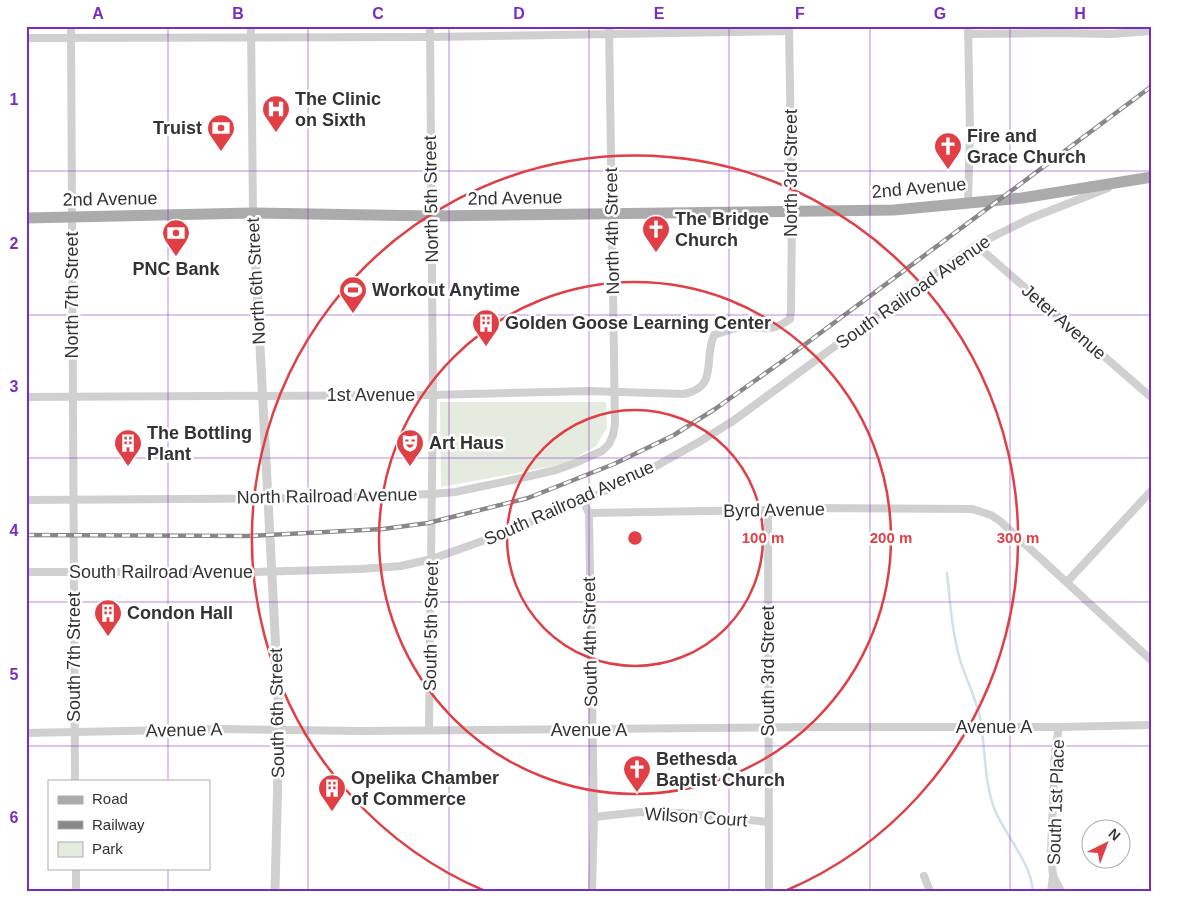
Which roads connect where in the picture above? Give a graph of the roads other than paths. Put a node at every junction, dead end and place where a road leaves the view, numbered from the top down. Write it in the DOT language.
graph roads {
  1 [pos="71,26"];
  2 [pos="251,26"];
  3 [pos="430,26"];
  4 [pos="789,29"];
  5 [pos="609,30"];
  6 [pos="969,30"];
  7 [pos="1149,30"];
  8 [pos="251,37"];
  9 [pos="430,37"];
  10 [pos="26,38"];
  11 [pos="71,38"];
  12 [pos="1152,177"];
  13 [pos="1124,182"];
  14 [pos="969,202"];
  15 [pos="792,212"];
  16 [pos="253,213"];
  17 [pos="612,214"];
  18 [pos="432,216"];
  19 [pos="26,218"];
  20 [pos="72,218"];
  21 [pos="976,245"];
  22 [pos="708,376"];
  23 [pos="615,392"];
  24 [pos="263,395"];
  25 [pos="434,395"];
  26 [pos="26,396"];
  27 [pos="73,396"];
  28 [pos="1152,398"];
  29 [pos="614,435"];
  30 [pos="1152,490"];
  31 [pos="433,497"];
  32 [pos="26,500"];
  33 [pos="74,500"];
  34 [pos="583,501"];
  35 [pos="768,510"];
  36 [pos="589,513"];
  37 [pos="433,522"];
  38 [pos="73,534"];
  39 [pos="270,535"];
  40 [pos="432,559"];
  41 [pos="26,572"];
  42 [pos="74,572"];
  43 [pos="1067,582"];
  44 [pos="1152,661"];
  45 [pos="1152,725"];
  46 [pos="1059,727"];
  47 [pos="768,728"];
  48 [pos="429,730"];
  49 [pos="591,730"];
  50 [pos="279,731"];
  51 [pos="26,733"];
  52 [pos="74,733"];
  53 [pos="75,780"];
  54 [pos="594,817"];
  55 [pos="768,822"];
  56 [pos="76,870"];
  57 [pos="924,876"];
  58 [pos="1053,876"];
  59 [pos="76,891"];
  60 [pos="275,891"];
  61 [pos="592,891"];
  62 [pos="769,891"];
  63 [pos="930,891"];
  64 [pos="1051,891"];
  65 [pos="1060,891"];
  1 -- 11 [label="street, North 7th Street"];
  2 -- 8 [label="street, North 6th Street"];
  3 -- 9 [label="street, North 5th Street"];
  4 -- 5 [label="street"];
  4 -- 15 [label="street, North 3rd Street"];
  5 -- 9 [label="street"];
  5 -- 17 [label="street, North 4th Street"];
  6 -- 7 [label="street"];
  6 -- 14 [label="street"];
  8 -- 9 [label="street"];
  8 -- 11 [label="street"];
  8 -- 16 [label="street, North 6th Street"];
  9 -- 18 [label="street, North 5th Street"];
  10 -- 11 [label="street"];
  11 -- 20 [label="street, North 7th Street"];
  12 -- 13 [label="main road, 2nd Avenue"];
  13 -- 14 [label="main road, 2nd Avenue"];
  13 -- 21 [label="street, South Railroad Avenue"];
  14 -- 15 [label="main road, 2nd Avenue"];
  15 -- 17 [label="main road, 2nd Avenue"];
  15 -- 22 [label="street, North 3rd Street"];
  16 -- 18 [label="main road, 2nd Avenue"];
  16 -- 20 [label="main road, 2nd Avenue"];
  16 -- 24 [label="street, North 6th Street"];
  17 -- 18 [label="main road, 2nd Avenue"];
  17 -- 23 [label="street, North 4th Street"];
  18 -- 25 [label="street, North 5th Street"];
  19 -- 20 [label="main road, 2nd Avenue"];
  20 -- 27 [label="street, North 7th Street"];
  21 -- 28 [label="street, Jeter Avenue"];
  21 -- 34 [label="street, South Railroad Avenue"];
  22 -- 23 [label="street, 1st Avenue"];
  23 -- 25 [label="street, 1st Avenue"];
  23 -- 29 [label="street, North 4th Street"];
  24 -- 25 [label="street, 1st Avenue"];
  24 -- 27 [label="street, 1st Avenue"];
  24 -- 39 [label="street, North 6th Street"];
  25 -- 31 [label="street, North 5th Street"];
  26 -- 27 [label="street, 1st Avenue"];
  27 -- 33 [label="street, North 7th Street"];
  29 -- 31 [label="street, North Railroad Avenue"];
  30 -- 43 [label="street"];
  31 -- 33 [label="street, North Railroad Avenue"];
  31 -- 37 [label="street, North 5th Street"];
  32 -- 33 [label="street, North Railroad Avenue"];
  33 -- 38 [label="street, North 7th Street"];
  34 -- 36 [label="street"];
  34 -- 40 [label="street, South Railroad Avenue"];
  35 -- 36 [label="street, Byrd Avenue"];
  35 -- 43 [label="street, Byrd Avenue"];
  35 -- 47 [label="street, South 3rd Street"];
  36 -- 49 [label="street, South 4th Street"];
  37 -- 40 [label="street, South 5th Street"];
  38 -- 42 [label="street, South 7th Street"];
  39 -- 50 [label="street, South 6th Street"];
  40 -- 42 [label="street, South Railroad Avenue"];
  40 -- 48 [label="street, South 5th Street"];
  41 -- 42 [label="street, South Railroad Avenue"];
  42 -- 52 [label="street, South 7th Street"];
  43 -- 44 [label="street"];
  45 -- 46 [label="street, Avenue A"];
  46 -- 47 [label="street, Avenue A"];
  46 -- 58 [label="street, South 1st Place"];
  47 -- 49 [label="street, Avenue A"];
  47 -- 55 [label="street, South 3rd Street"];
  48 -- 49 [label="street, Avenue A"];
  48 -- 50 [label="street, Avenue A"];
  49 -- 54 [label="street, South 4th Street"];
  50 -- 52 [label="street, Avenue A"];
  50 -- 60 [label="street, South 6th Street"];
  51 -- 52 [label="street, Avenue A"];
  52 -- 53 [label="street, South 7th Street"];
  54 -- 55 [label="street, Wilson Court"];
  54 -- 61 [label="street, South 4th Street"];
  55 -- 62 [label="street, South 3rd Street"];
  56 -- 59 [label="street"];
  57 -- 63 [label="street"];
  58 -- 64 [label="street, South 1st Place"];
  58 -- 65 [label="street, South 1st Place"];
}
